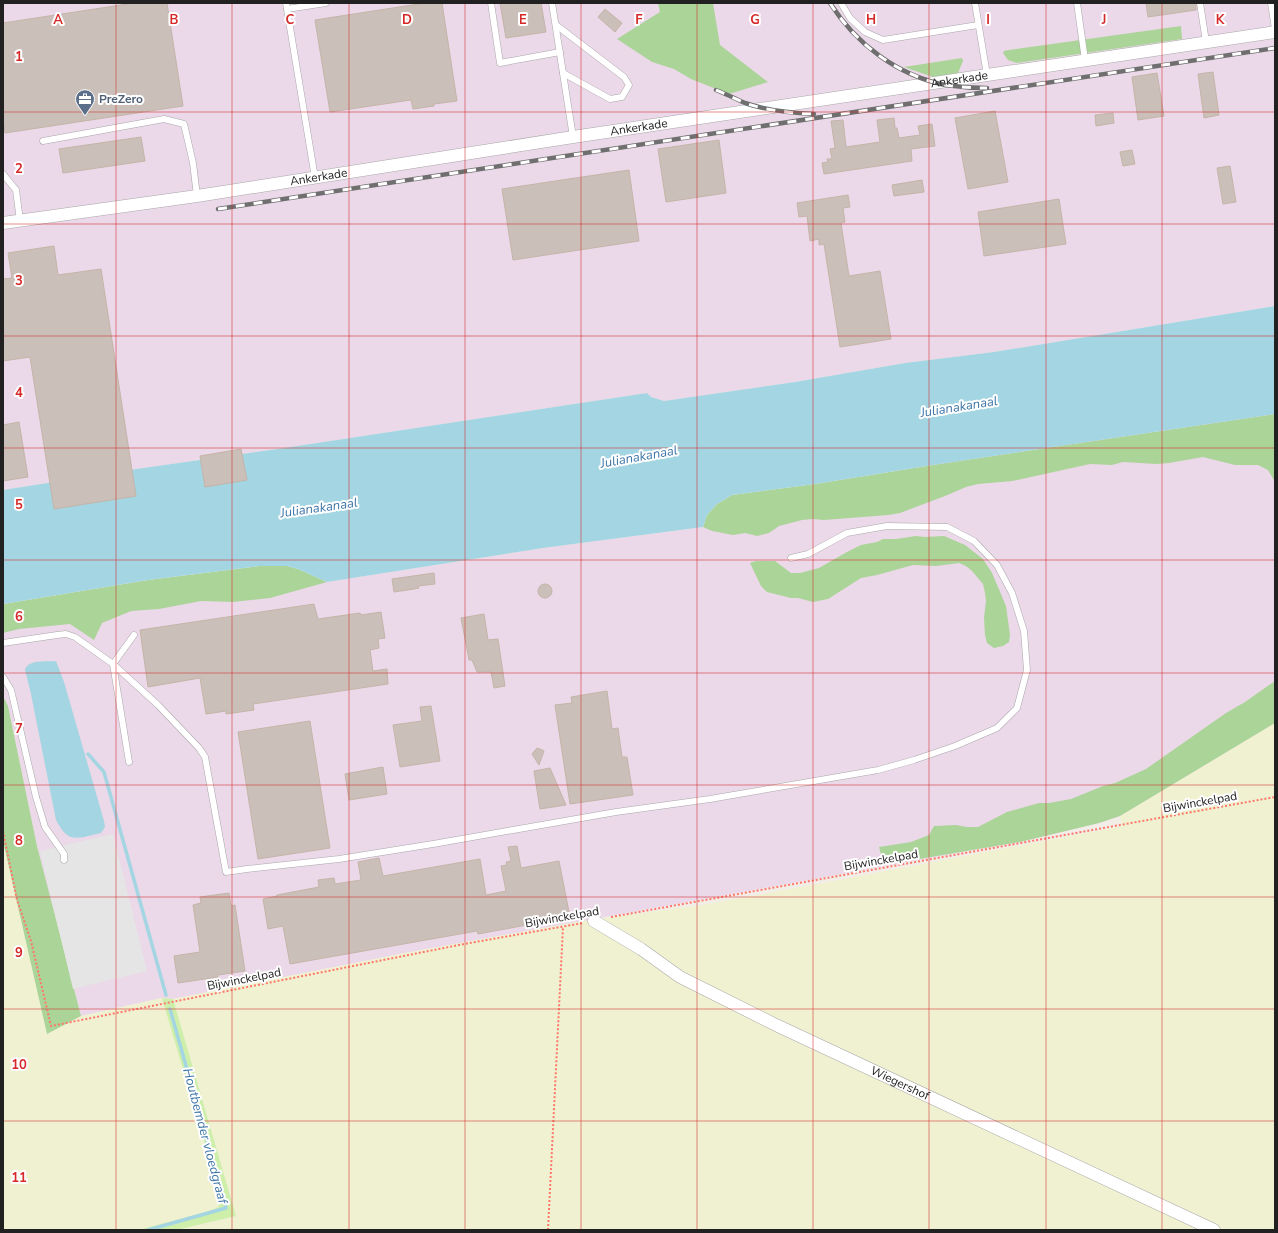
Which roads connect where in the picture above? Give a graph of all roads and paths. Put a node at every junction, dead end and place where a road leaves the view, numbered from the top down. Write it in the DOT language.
graph roads {
  1 [pos="326,3"];
  2 [pos="491,3"];
  3 [pos="552,3"];
  4 [pos="841,3"];
  5 [pos="975,3"];
  6 [pos="1077,3"];
  7 [pos="1200,3"];
  8 [pos="1271,3"];
  9 [pos="287,6"];
  10 [pos="556,24"];
  11 [pos="978,25"];
  12 [pos="1275,29"];
  13 [pos="1275,32"];
  14 [pos="1206,42"];
  15 [pos="560,52"];
  16 [pos="1085,60"];
  17 [pos="563,73"];
  18 [pos="987,75"];
  19 [pos="573,137"];
  20 [pos="43,141"];
  21 [pos="3,174"];
  22 [pos="315,178"];
  23 [pos="197,196"];
  24 [pos="20,221"];
  25 [pos="3,223"];
  26 [pos="791,558"];
  27 [pos="134,635"];
  28 [pos="3,643"];
  29 [pos="113,664"];
  30 [pos="3,677"];
  31 [pos="129,762"];
  32 [pos="1275,797"];
  33 [pos="3,831"];
  34 [pos="64,860"];
  35 [pos="594,921"];
  36 [pos="563,926"];
  37 [pos="548,1230"];
  38 [pos="1214,1230"];
  1 -- 9 [label="lane"];
  2 -- 15 [label="lane"];
  3 -- 10 [label="lane"];
  4 -- 11 [label="lane"];
  5 -- 11 [label="lane"];
  6 -- 16 [label="lane"];
  7 -- 14 [label="lane"];
  8 -- 12 [label="lane"];
  9 -- 22 [label="lane"];
  10 -- 15 [label="lane"];
  10 -- 17 [label="lane"];
  11 -- 18 [label="lane"];
  13 -- 14 [label="street, Ankerkade"];
  14 -- 16 [label="street, Ankerkade"];
  15 -- 17 [label="lane"];
  16 -- 18 [label="street, Ankerkade"];
  17 -- 19 [label="lane"];
  18 -- 19 [label="street, Ankerkade"];
  19 -- 22 [label="street, Ankerkade"];
  20 -- 23 [label="lane"];
  21 -- 24 [label="lane"];
  22 -- 23 [label="street, Ankerkade"];
  23 -- 24 [label="street, Ankerkade"];
  24 -- 25 [label="street, Ankerkade"];
  26 -- 29 [label="lane"];
  27 -- 29 [label="lane"];
  28 -- 29 [label="lane"];
  29 -- 31 [label="lane"];
  30 -- 34 [label="lane"];
  32 -- 35 [label="path, Bijwinckelpad"];
  33 -- 36 [label="path, Bijwinckelpad"];
  35 -- 36 [label="path, Bijwinckelpad"];
  35 -- 38 [label="street, Wiegershof"];
  36 -- 37 [label="path"];
}
